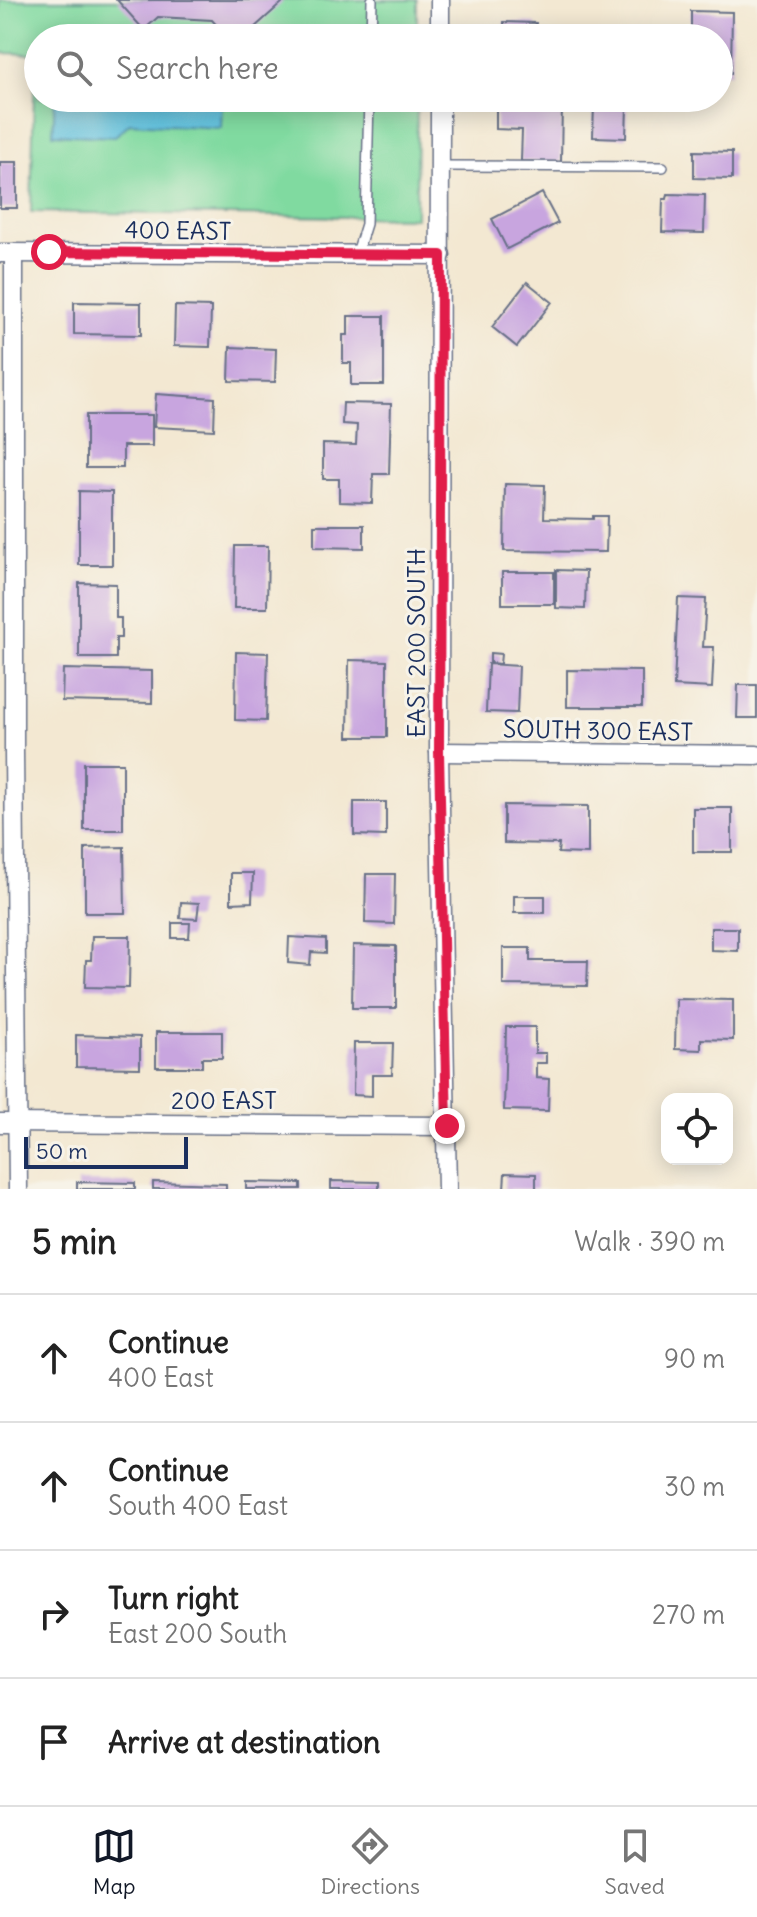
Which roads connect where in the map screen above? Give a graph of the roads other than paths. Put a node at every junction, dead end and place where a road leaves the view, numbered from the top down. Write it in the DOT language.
graph roads {
  1 [pos="372,0"];
  2 [pos="440,0"];
  3 [pos="371,24"];
  4 [pos="440,24"];
  5 [pos="369,112"];
  6 [pos="440,112"];
  7 [pos="440,166"];
  8 [pos="663,167"];
  9 [pos="7,253"];
  10 [pos="441,255"];
  11 [pos="356,256"];
  12 [pos="7,562"];
  13 [pos="7,750"];
  14 [pos="439,752"];
  15 [pos="757,755"];
  16 [pos="9,1123"];
  17 [pos="447,1126"];
  18 [pos="18,1189"];
  19 [pos="447,1189"];
  1 -- 3 [label="lane"];
  2 -- 4 [label="street"];
  5 -- 11 [label="lane"];
  6 -- 7 [label="street, EAST 200 SOUTH"];
  7 -- 8 [label="lane"];
  7 -- 10 [label="street, EAST 200 SOUTH"];
  9 -- 11 [label="street, 400 EAST"];
  9 -- 12 [label="street"];
  10 -- 11 [label="street, 400 EAST"];
  10 -- 14 [label="street, EAST 200 SOUTH"];
  12 -- 13 [label="street"];
  13 -- 16 [label="street"];
  14 -- 15 [label="street, SOUTH 300 EAST"];
  14 -- 17 [label="street, EAST 200 SOUTH"];
  16 -- 17 [label="street, 200 EAST"];
  16 -- 18 [label="street"];
  17 -- 19 [label="street, EAST 200 SOUTH"];
}
